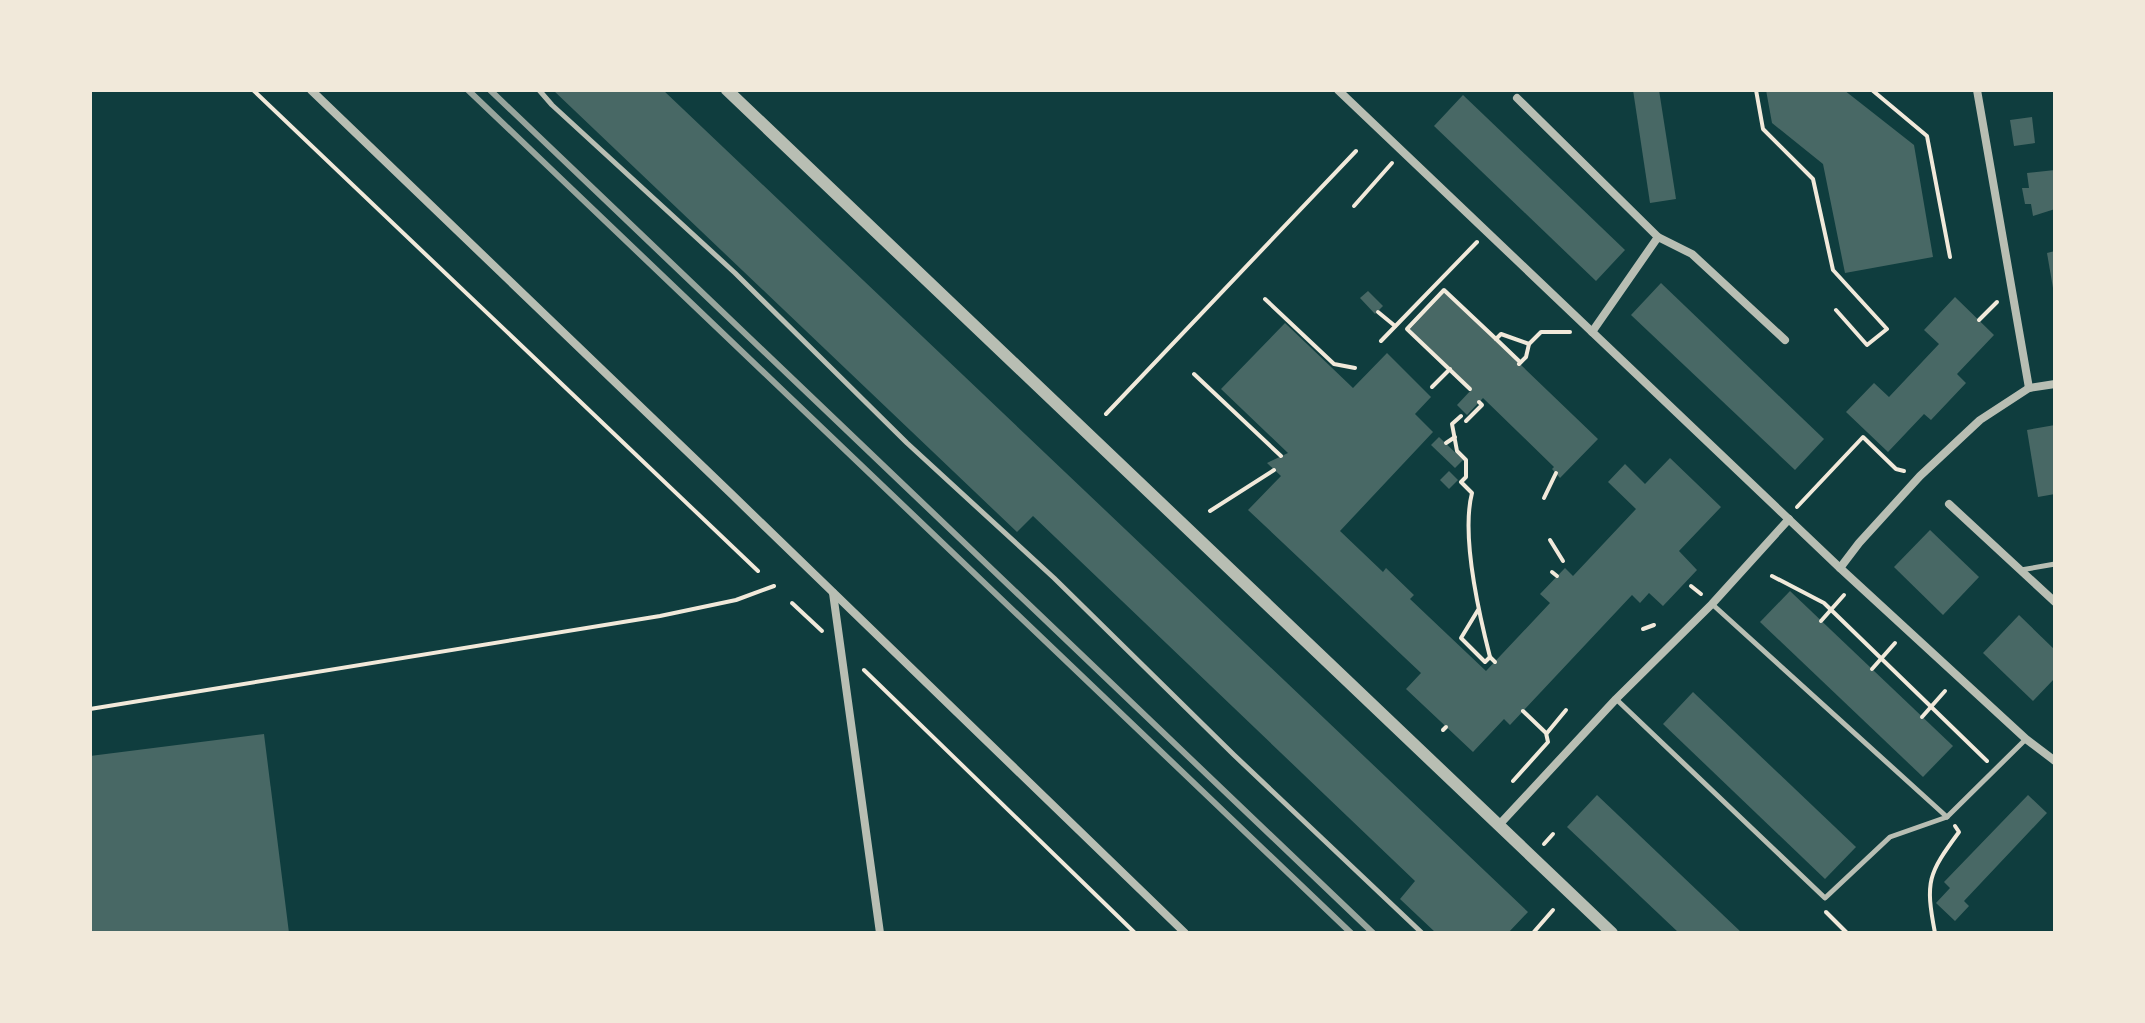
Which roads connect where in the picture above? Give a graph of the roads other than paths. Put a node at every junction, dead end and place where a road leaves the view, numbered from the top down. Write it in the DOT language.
graph roads {
  1 [pos="311,90"];
  2 [pos="539,90"];
  3 [pos="727,90"];
  4 [pos="1338,90"];
  5 [pos="1977,90"];
  6 [pos="1517,98"];
  7 [pos="1658,237"];
  8 [pos="1592,332"];
  9 [pos="1785,340"];
  10 [pos="2055,384"];
  11 [pos="2029,388"];
  12 [pos="1949,504"];
  13 [pos="1789,519"];
  14 [pos="2055,564"];
  15 [pos="1840,568"];
  16 [pos="2020,570"];
  17 [pos="833,592"];
  18 [pos="2055,602"];
  19 [pos="1712,604"];
  20 [pos="1616,699"];
  21 [pos="2026,739"];
  22 [pos="2055,761"];
  23 [pos="1947,817"];
  24 [pos="1498,826"];
  25 [pos="880,933"];
  26 [pos="1185,933"];
  27 [pos="1422,933"];
  28 [pos="1612,933"];
  1 -- 17 [label="street"];
  2 -- 27 [label="lane"];
  3 -- 24 [label="street"];
  4 -- 8 [label="street"];
  5 -- 11 [label="street"];
  6 -- 7 [label="street"];
  7 -- 8 [label="street"];
  7 -- 9 [label="street"];
  8 -- 13 [label="street"];
  10 -- 11 [label="street"];
  11 -- 15 [label="street"];
  12 -- 16 [label="street"];
  13 -- 15 [label="street"];
  13 -- 19 [label="street"];
  14 -- 16 [label="lane"];
  15 -- 21 [label="street"];
  16 -- 18 [label="street"];
  17 -- 25 [label="street"];
  17 -- 26 [label="street"];
  19 -- 20 [label="street"];
  19 -- 23 [label="lane"];
  20 -- 23 [label="lane"];
  20 -- 24 [label="street"];
  21 -- 22 [label="street"];
  21 -- 23 [label="lane"];
  24 -- 28 [label="street"];
}
